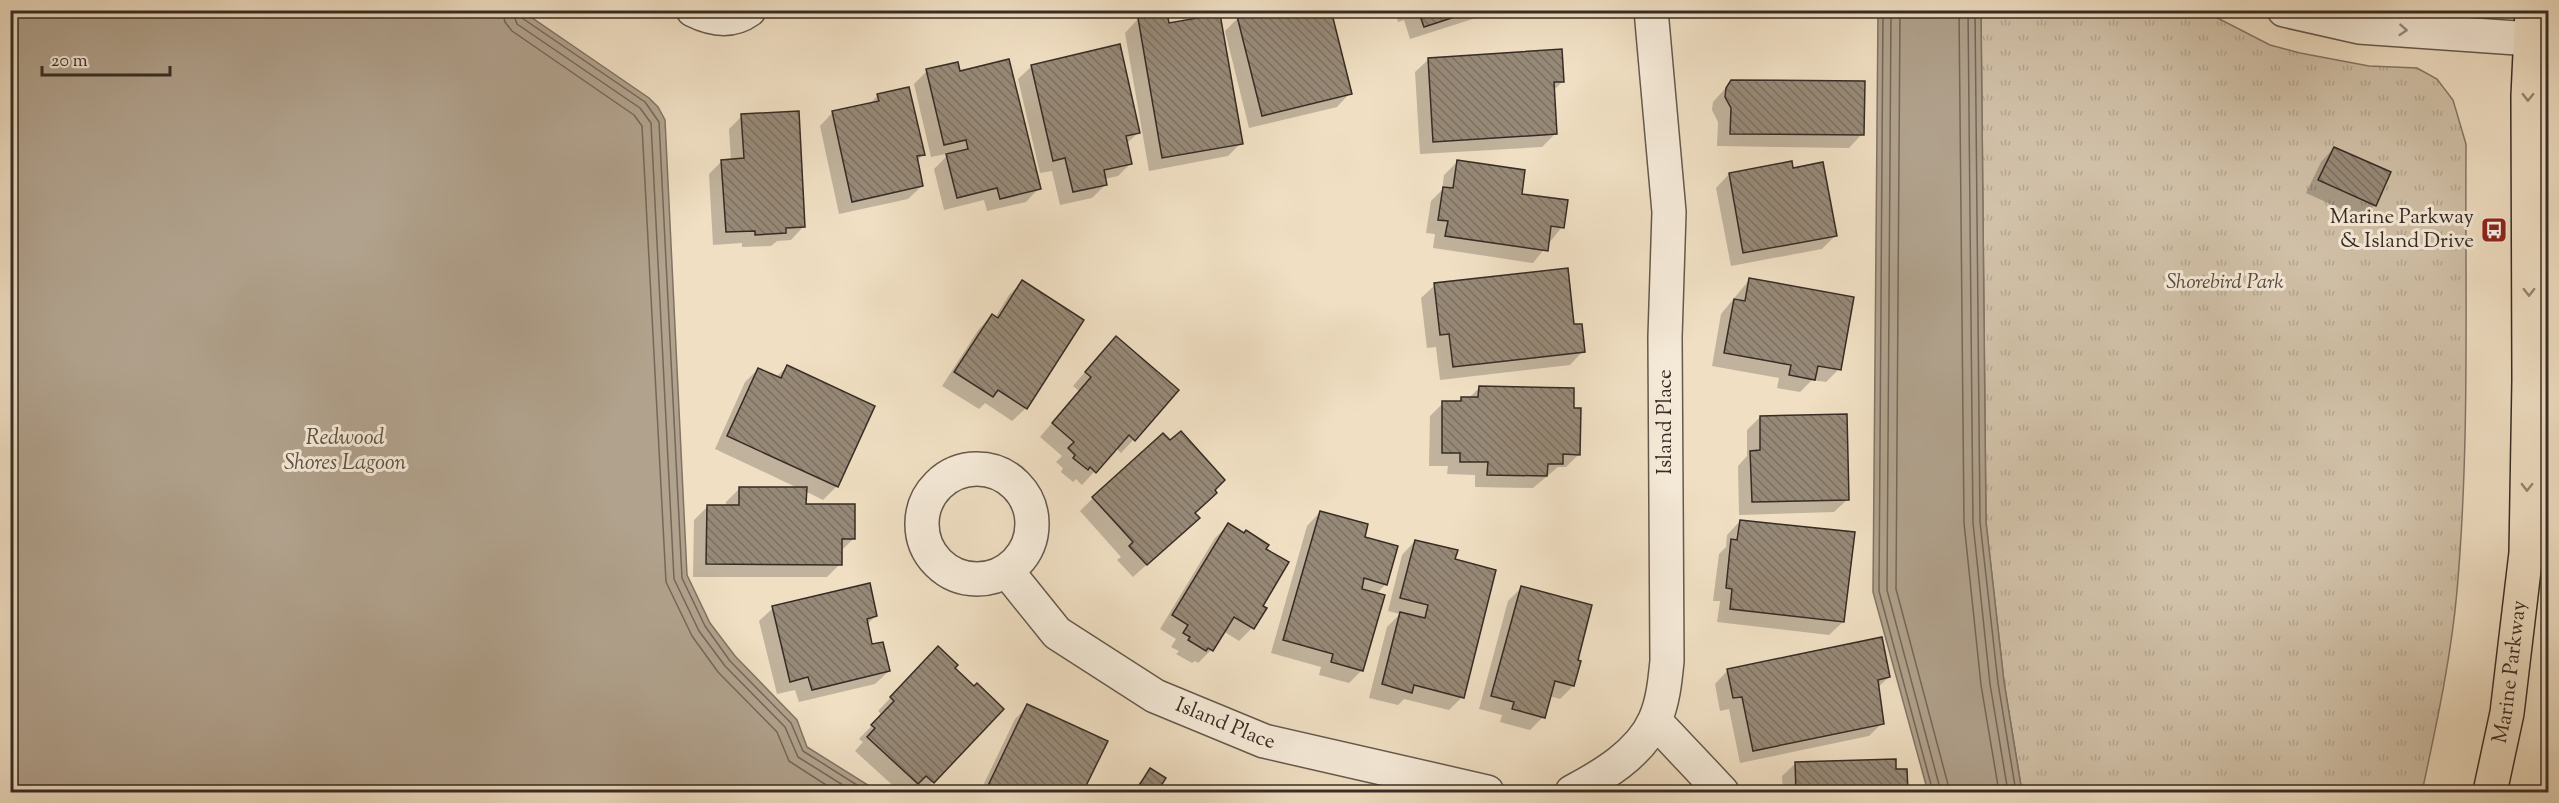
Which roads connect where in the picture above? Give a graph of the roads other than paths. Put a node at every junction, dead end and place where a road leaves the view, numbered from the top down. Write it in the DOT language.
graph roads {
  1 [pos="693,10"];
  2 [pos="749,10"];
  3 [pos="1651,10"];
  4 [pos="2284,10"];
  5 [pos="2537,28"];
  6 [pos="1006,571"];
  7 [pos="1655,721"];
  8 [pos="1487,792"];
  9 [pos="1572,792"];
  10 [pos="1722,792"];
  11 [pos="2490,792"];
  1 -- 2 [label="street"];
  3 -- 7 [label="street, Island Place"];
  4 -- 5 [label="street, one-way"];
  5 -- 11 [label="main road, Marine Parkway, one-way"];
  6 -- 8 [label="street, Island Place"];
  7 -- 9 [label="street, Island Place"];
  7 -- 10 [label="street"];
}
